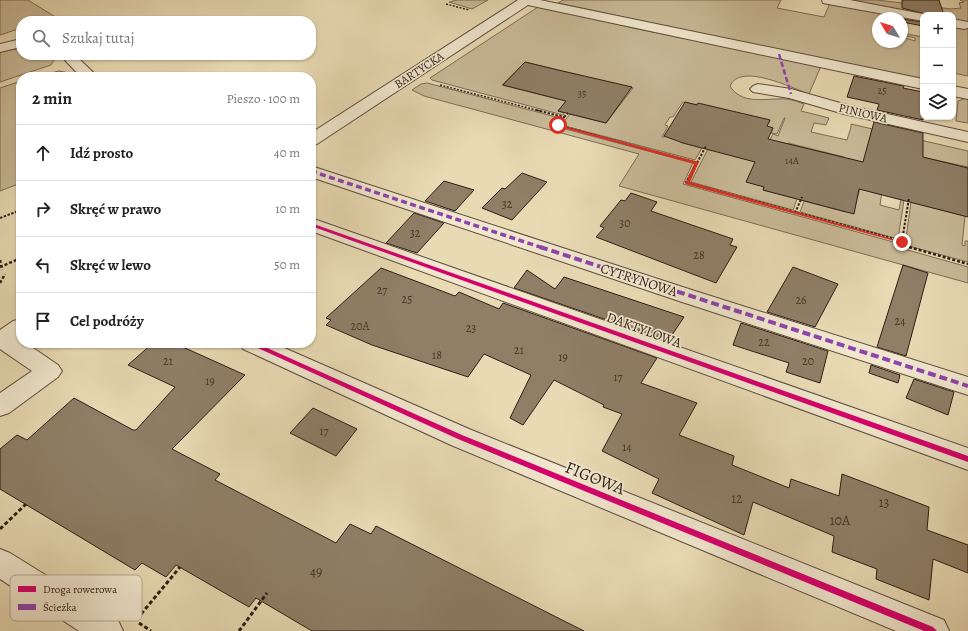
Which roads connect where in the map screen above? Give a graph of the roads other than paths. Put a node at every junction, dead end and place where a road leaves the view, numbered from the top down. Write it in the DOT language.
graph roads {
  1 [pos="527,0"];
  2 [pos="828,0"];
  3 [pos="920,16"];
  4 [pos="16,44"];
  5 [pos="0,48"];
  6 [pos="72,60"];
  7 [pos="85,72"];
  8 [pos="920,83"];
  9 [pos="758,88"];
  10 [pos="956,92"];
  11 [pos="968,94"];
  12 [pos="316,137"];
  13 [pos="968,137"];
  14 [pos="316,173"];
  15 [pos="316,226"];
  16 [pos="8,336"];
  17 [pos="16,343"];
  18 [pos="22,348"];
  19 [pos="262,348"];
  20 [pos="968,386"];
  21 [pos="0,406"];
  22 [pos="968,459"];
  23 [pos="0,563"];
  24 [pos="19,575"];
  25 [pos="91,621"];
  26 [pos="107,631"];
  27 [pos="933,631"];
  1 -- 8 [label="street"];
  1 -- 12 [label="street, BARTYCKA"];
  2 -- 3 [label="street"];
  4 -- 5 [label="street"];
  6 -- 7 [label="street"];
  9 -- 13 [label="street, PINIOWA"];
  10 -- 11 [label="street"];
  14 -- 20 [label="street, CYTRYNOWA"];
  15 -- 22 [label="street, DAKTYLOWA"];
  16 -- 17 [label="street"];
  18 -- 21 [label="street"];
  19 -- 27 [label="street, FIGOWA"];
  23 -- 24 [label="street"];
  25 -- 26 [label="street"];
}
